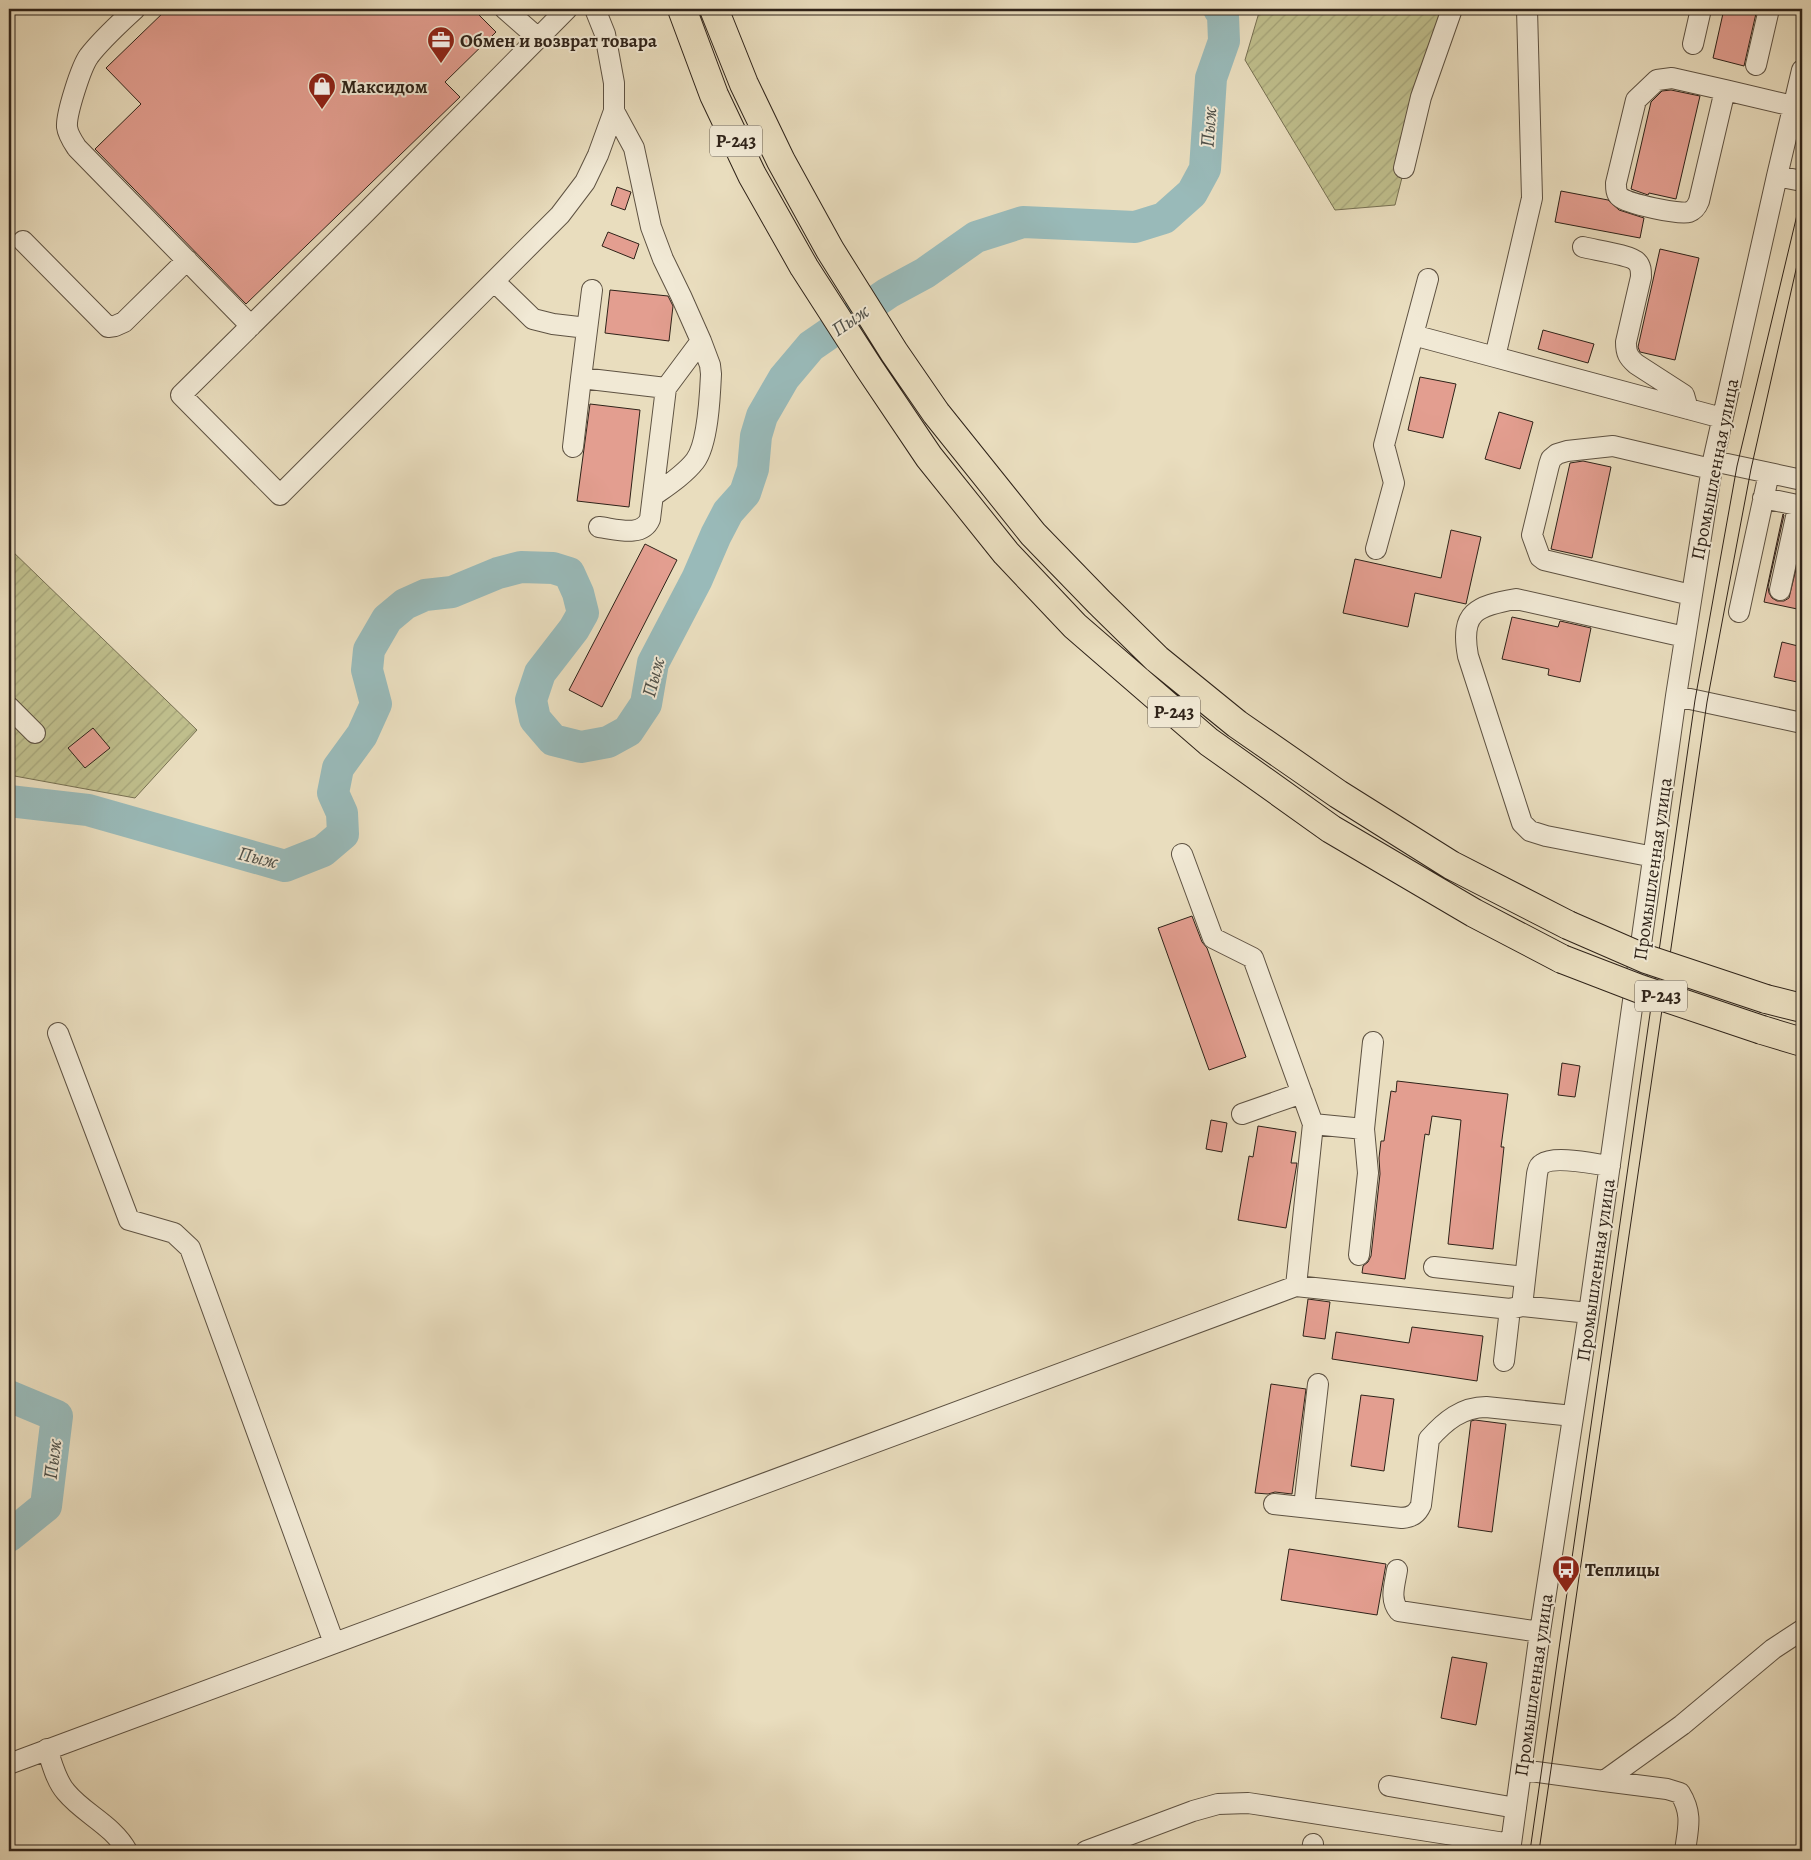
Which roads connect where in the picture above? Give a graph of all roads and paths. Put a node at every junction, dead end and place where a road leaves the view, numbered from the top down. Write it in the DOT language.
graph roads {
  1 [pos="135,9"];
  2 [pos="505,9"];
  3 [pos="568,9"];
  4 [pos="595,9"];
  5 [pos="682,9"];
  6 [pos="714,9"];
  7 [pos="1452,9"];
  8 [pos="1528,9"];
  9 [pos="1701,9"];
  10 [pos="1769,9"];
  11 [pos="538,38"];
  12 [pos="1693,44"];
  13 [pos="1756,65"];
  14 [pos="1802,70"];
  15 [pos="1725,90"];
  16 [pos="1794,106"];
  17 [pos="614,111"];
  18 [pos="1404,168"];
  19 [pos="1777,176"];
  20 [pos="1802,181"];
  21 [pos="23,241"];
  22 [pos="1583,247"];
  23 [pos="187,260"];
  24 [pos="1428,279"];
  25 [pos="494,281"];
  26 [pos="592,290"];
  27 [pos="251,326"];
  28 [pos="587,328"];
  29 [pos="1413,335"];
  30 [pos="701,341"];
  31 [pos="1495,357"];
  32 [pos="582,378"];
  33 [pos="666,388"];
  34 [pos="1688,409"];
  35 [pos="1722,418"];
  36 [pos="573,446"];
  37 [pos="1712,465"];
  38 [pos="1769,473"];
  39 [pos="1802,480"];
  40 [pos="653,496"];
  41 [pos="1763,498"];
  42 [pos="1799,511"];
  43 [pos="599,527"];
  44 [pos="1376,549"];
  45 [pos="1780,590"];
  46 [pos="1691,595"];
  47 [pos="1739,612"];
  48 [pos="1685,637"];
  49 [pos="1676,696"];
  50 [pos="9,706"];
  51 [pos="1802,722"];
  52 [pos="35,733"];
  53 [pos="1182,854"];
  54 [pos="1654,857"];
  55 [pos="1802,1008"];
  56 [pos="58,1033"];
  57 [pos="1374,1042"];
  58 [pos="1802,1042"];
  59 [pos="1302,1093"];
  60 [pos="1242,1114"];
  61 [pos="1313,1124"];
  62 [pos="1364,1129"];
  63 [pos="1610,1166"];
  64 [pos="1359,1255"];
  65 [pos="1434,1267"];
  66 [pos="1525,1277"];
  67 [pos="1296,1286"];
  68 [pos="1516,1307"];
  69 [pos="1589,1313"];
  70 [pos="1504,1361"];
  71 [pos="1318,1384"];
  72 [pos="1573,1416"];
  73 [pos="1274,1504"];
  74 [pos="1304,1507"];
  75 [pos="1397,1570"];
  76 [pos="1802,1630"];
  77 [pos="1540,1632"];
  78 [pos="334,1643"];
  79 [pos="47,1749"];
  80 [pos="9,1764"];
  81 [pos="1522,1770"];
  82 [pos="1604,1781"];
  83 [pos="1389,1786"];
  84 [pos="1516,1808"];
  85 [pos="1510,1848"];
  86 [pos="127,1851"];
  87 [pos="1086,1851"];
  88 [pos="1685,1851"];
  1 -- 23 [label="street"];
  2 -- 11 [label="street"];
  3 -- 11 [label="street"];
  4 -- 17 [label="street"];
  5 -- 58 [label="highway, Р-243, bridge"];
  6 -- 55 [label="highway, Р-243, bridge"];
  7 -- 18 [label="street"];
  8 -- 31 [label="street"];
  9 -- 12 [label="street"];
  10 -- 13 [label="street"];
  11 -- 27 [label="street"];
  14 -- 16 [label="street, Промышленная улица"];
  15 -- 15 [label="street"];
  15 -- 16 [label="street"];
  16 -- 19 [label="street, Промышленная улица"];
  17 -- 25 [label="street"];
  17 -- 30 [label="street"];
  19 -- 20 [label="street"];
  19 -- 35 [label="street, Промышленная улица"];
  21 -- 23 [label="street"];
  22 -- 34 [label="street"];
  23 -- 27 [label="street"];
  24 -- 29 [label="street"];
  25 -- 27 [label="street"];
  25 -- 28 [label="street"];
  26 -- 28 [label="street"];
  28 -- 32 [label="street"];
  29 -- 31 [label="street"];
  29 -- 44 [label="street"];
  30 -- 33 [label="street"];
  30 -- 40 [label="street"];
  31 -- 34 [label="street"];
  32 -- 33 [label="street"];
  32 -- 36 [label="street"];
  33 -- 40 [label="street"];
  34 -- 35 [label="street"];
  35 -- 37 [label="street, Промышленная улица"];
  37 -- 38 [label="street"];
  37 -- 46 [label="street, Промышленная улица"];
  37 -- 46 [label="street"];
  38 -- 39 [label="street"];
  38 -- 41 [label="street"];
  40 -- 43 [label="street"];
  41 -- 42 [label="street"];
  41 -- 47 [label="street"];
  42 -- 45 [label="street"];
  46 -- 48 [label="street, Промышленная улица"];
  48 -- 49 [label="street, Промышленная улица"];
  48 -- 54 [label="street"];
  49 -- 51 [label="street"];
  49 -- 54 [label="street, Промышленная улица"];
  50 -- 52 [label="street"];
  53 -- 59 [label="street"];
  54 -- 63 [label="street, Промышленная улица"];
  56 -- 78 [label="street"];
  57 -- 62 [label="street"];
  59 -- 60 [label="street"];
  59 -- 61 [label="street"];
  61 -- 62 [label="street"];
  61 -- 67 [label="street"];
  62 -- 64 [label="street"];
  63 -- 66 [label="street"];
  63 -- 69 [label="street, Промышленная улица"];
  65 -- 66 [label="street"];
  66 -- 68 [label="street"];
  67 -- 68 [label="street"];
  67 -- 78 [label="street"];
  68 -- 69 [label="street"];
  68 -- 70 [label="street"];
  69 -- 72 [label="street, Промышленная улица"];
  71 -- 74 [label="street"];
  72 -- 74 [label="street"];
  72 -- 77 [label="street, Промышленная улица"];
  73 -- 74 [label="street"];
  75 -- 77 [label="street"];
  76 -- 82 [label="street"];
  77 -- 81 [label="street, Промышленная улица"];
  78 -- 79 [label="street"];
  79 -- 80 [label="street"];
  79 -- 86 [label="street"];
  81 -- 82 [label="street"];
  81 -- 84 [label="street, Промышленная улица"];
  82 -- 88 [label="street"];
  83 -- 84 [label="street"];
  84 -- 85 [label="street, Промышленная улица"];
  85 -- 87 [label="street"];
}
